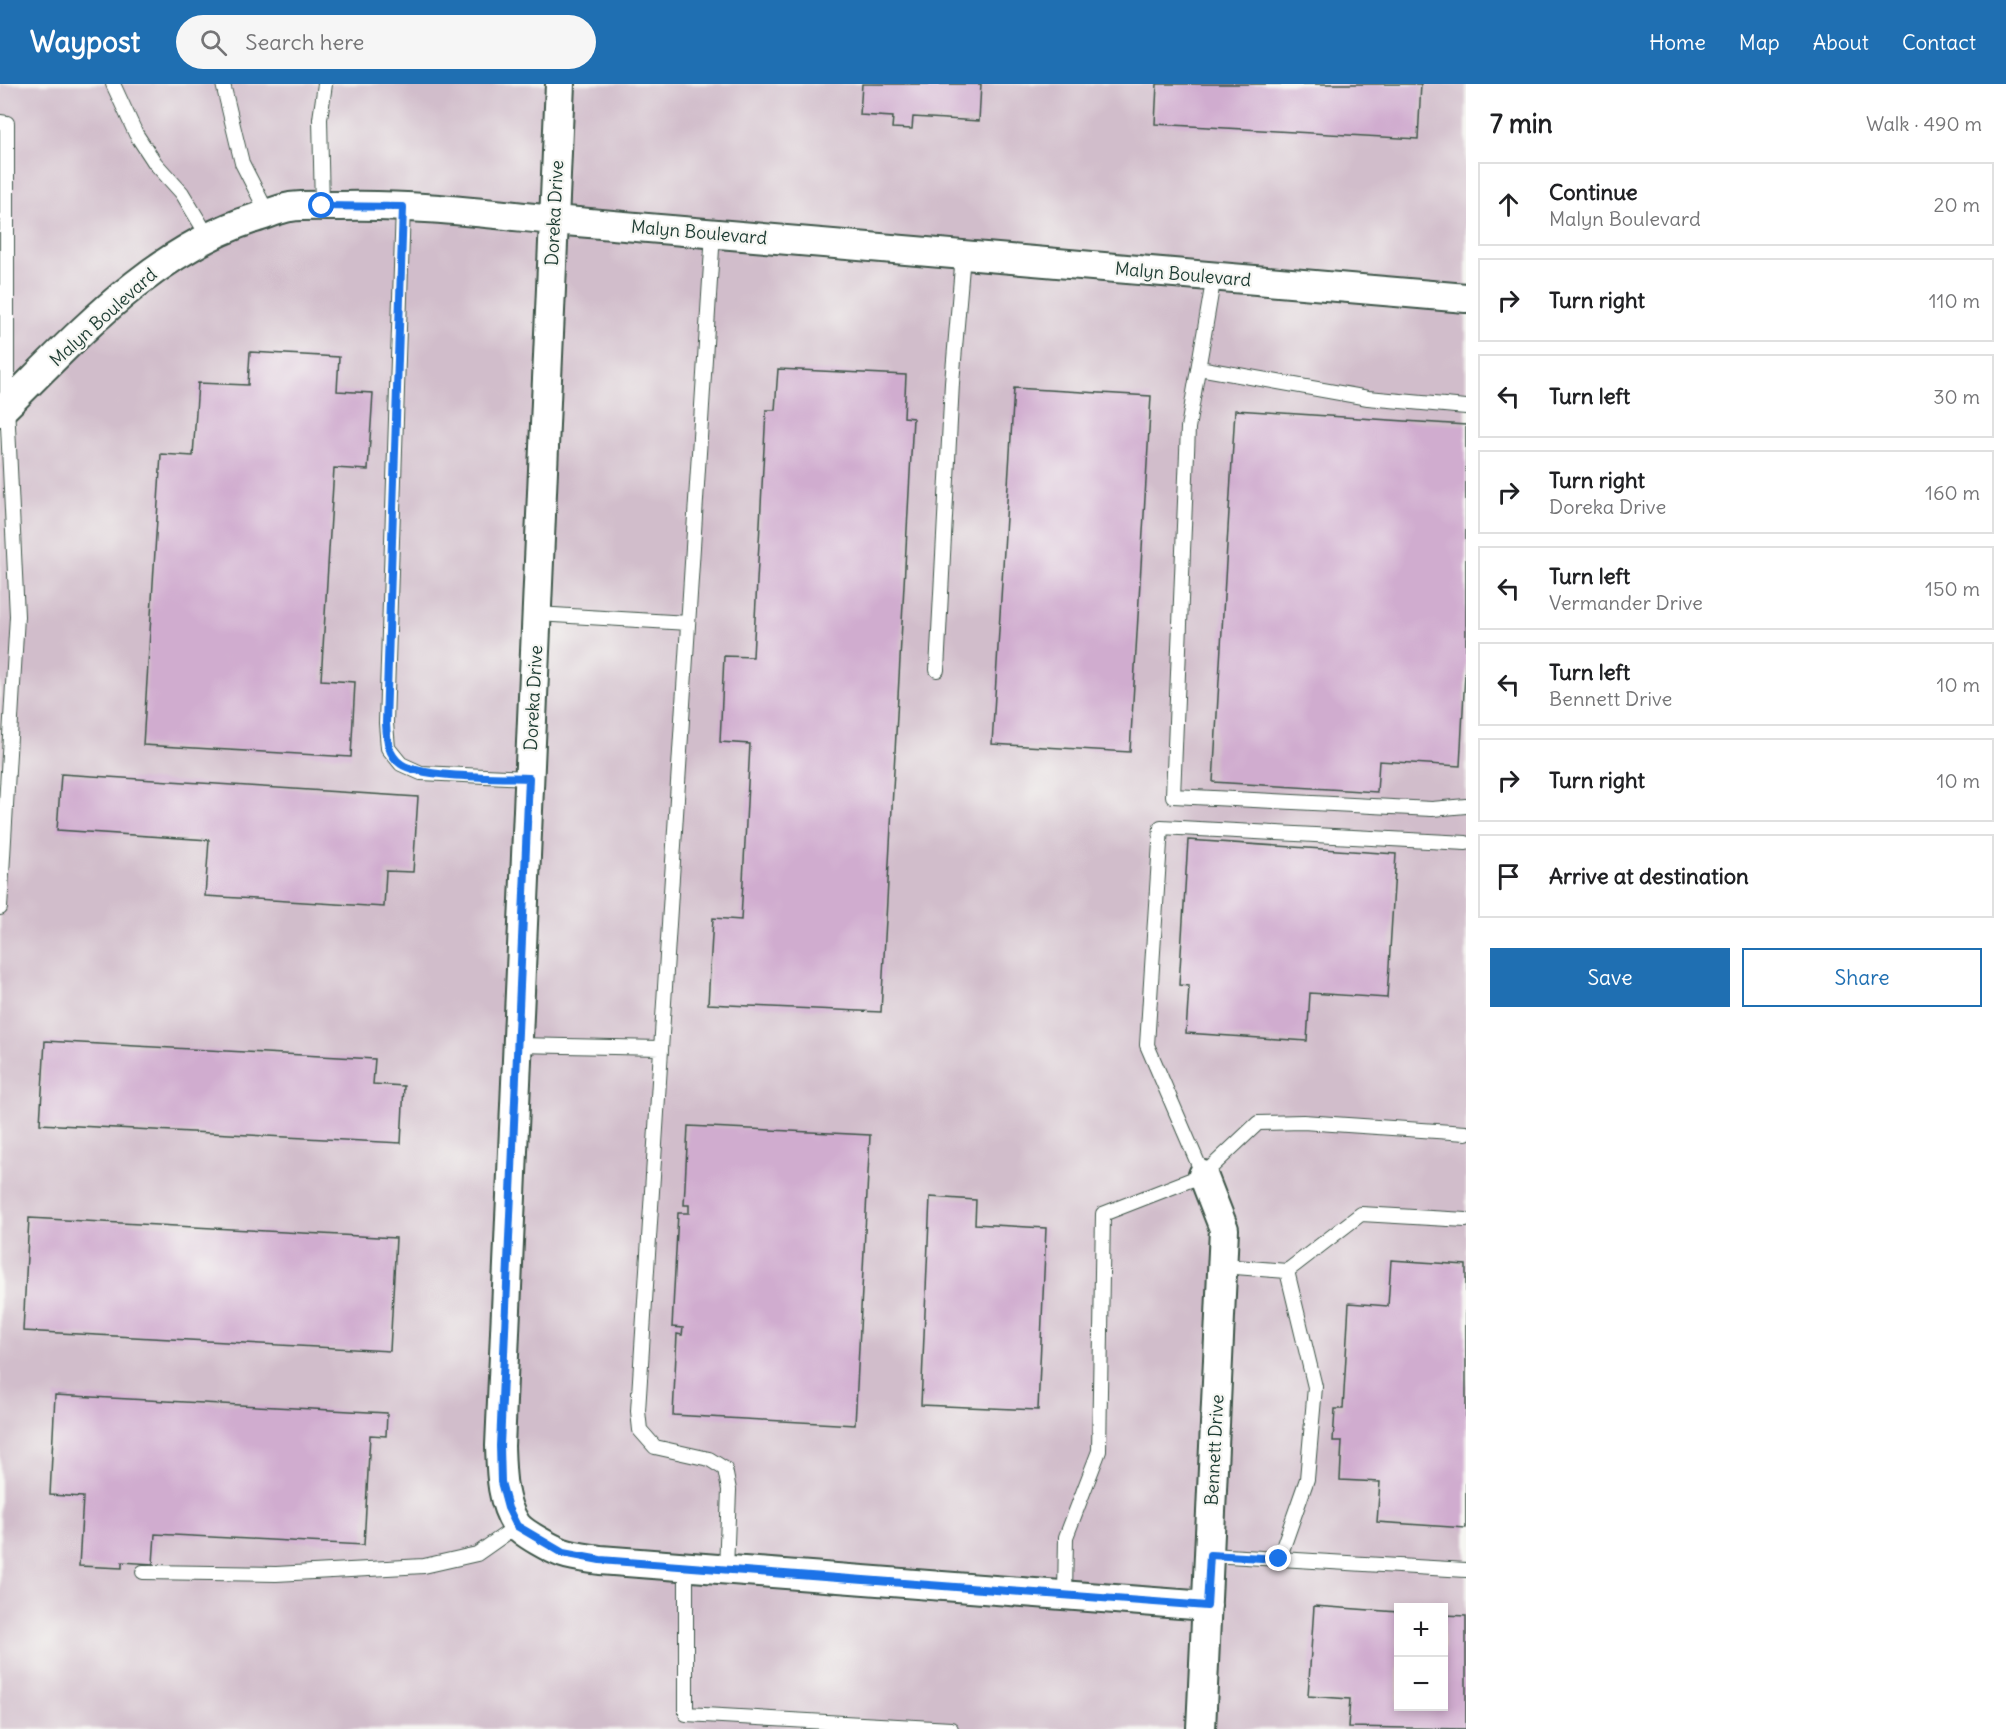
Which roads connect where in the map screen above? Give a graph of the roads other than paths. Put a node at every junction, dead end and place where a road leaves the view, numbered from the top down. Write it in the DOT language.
graph roads {
  1 [pos="113,84"];
  2 [pos="223,84"];
  3 [pos="325,84"];
  4 [pos="560,84"];
  5 [pos="0,122"];
  6 [pos="322,206"];
  7 [pos="403,207"];
  8 [pos="268,214"];
  9 [pos="554,220"];
  10 [pos="713,233"];
  11 [pos="209,238"];
  12 [pos="963,255"];
  13 [pos="1214,276"];
  14 [pos="1466,298"];
  15 [pos="1199,368"];
  16 [pos="1466,407"];
  17 [pos="4,409"];
  18 [pos="537,614"];
  19 [pos="688,623"];
  20 [pos="937,670"];
  21 [pos="6,695"];
  22 [pos="529,778"];
  23 [pos="1466,806"];
  24 [pos="1466,843"];
  25 [pos="0,908"];
  26 [pos="517,1045"];
  27 [pos="661,1048"];
  28 [pos="1466,1133"];
  29 [pos="1203,1175"];
  30 [pos="1466,1220"];
  31 [pos="1223,1266"];
  32 [pos="1287,1271"];
  33 [pos="517,1526"];
  34 [pos="1210,1555"];
  35 [pos="1279,1559"];
  36 [pos="686,1567"];
  37 [pos="726,1570"];
  38 [pos="1466,1570"];
  39 [pos="143,1572"];
  40 [pos="1065,1595"];
  41 [pos="1207,1606"];
  42 [pos="951,1729"];
  43 [pos="1201,1729"];
  1 -- 11 [label="lane"];
  2 -- 8 [label="lane"];
  3 -- 6 [label="lane"];
  4 -- 9 [label="street, Doreka Drive"];
  5 -- 17 [label="lane"];
  6 -- 7 [label="street, Malyn Boulevard"];
  6 -- 8 [label="street, Malyn Boulevard"];
  7 -- 9 [label="street, Malyn Boulevard"];
  7 -- 22 [label="lane"];
  8 -- 11 [label="street, Malyn Boulevard"];
  9 -- 10 [label="street, Malyn Boulevard"];
  9 -- 18 [label="street, Doreka Drive"];
  10 -- 12 [label="street, Malyn Boulevard"];
  10 -- 19 [label="lane"];
  11 -- 17 [label="street, Malyn Boulevard"];
  12 -- 13 [label="street, Malyn Boulevard"];
  12 -- 20 [label="lane"];
  13 -- 14 [label="street, Malyn Boulevard"];
  13 -- 15 [label="lane"];
  15 -- 16 [label="lane"];
  15 -- 23 [label="lane"];
  17 -- 21 [label="lane"];
  18 -- 19 [label="lane"];
  18 -- 22 [label="street, Doreka Drive"];
  19 -- 27 [label="lane"];
  21 -- 25 [label="lane"];
  22 -- 26 [label="street, Doreka Drive"];
  24 -- 29 [label="lane"];
  26 -- 27 [label="lane"];
  26 -- 33 [label="street, Doreka Drive"];
  27 -- 37 [label="lane"];
  28 -- 29 [label="lane"];
  29 -- 31 [label="street, Bennett Drive"];
  29 -- 40 [label="lane"];
  30 -- 32 [label="lane"];
  31 -- 32 [label="lane"];
  31 -- 34 [label="street, Bennett Drive"];
  32 -- 35 [label="lane"];
  33 -- 36 [label="street"];
  33 -- 39 [label="lane"];
  34 -- 35 [label="lane"];
  34 -- 41 [label="street, Bennett Drive"];
  35 -- 38 [label="lane"];
  36 -- 37 [label="street"];
  36 -- 42 [label="lane"];
  37 -- 40 [label="street"];
  40 -- 41 [label="street"];
  41 -- 43 [label="street, Bennett Drive"];
}
